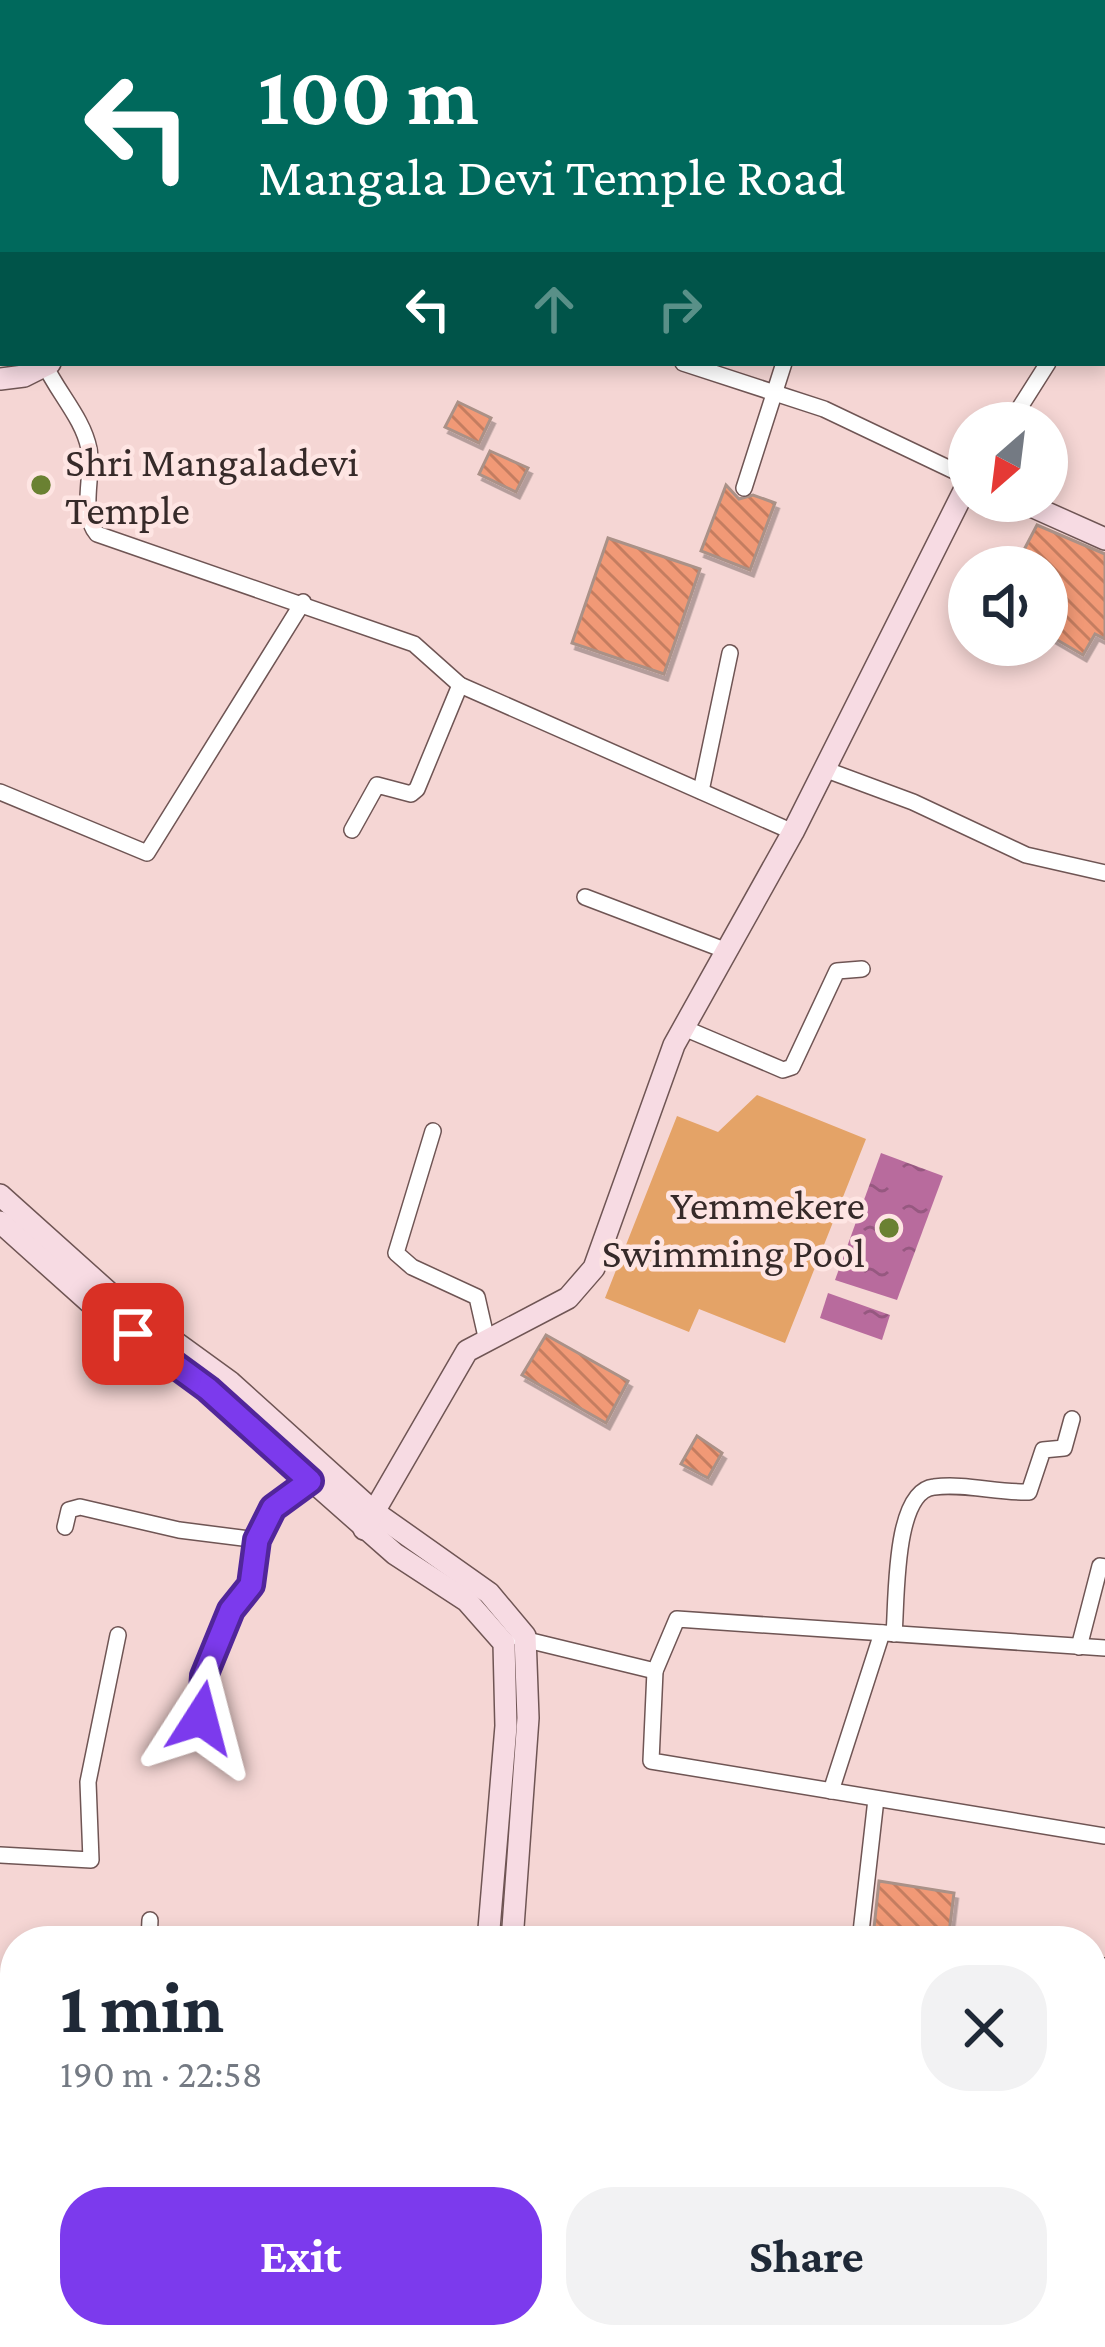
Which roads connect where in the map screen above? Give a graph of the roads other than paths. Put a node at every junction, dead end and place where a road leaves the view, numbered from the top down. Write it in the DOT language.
graph roads {
  1 [pos="41,366"];
  2 [pos="48,366"];
  3 [pos="692,366"];
  4 [pos="783,366"];
  5 [pos="1046,366"];
  6 [pos="0,380"];
  7 [pos="775,393"];
  8 [pos="1023,402"];
  9 [pos="948,470"];
  10 [pos="744,488"];
  11 [pos="948,522"];
  12 [pos="1067,522"];
  13 [pos="1105,539"];
  14 [pos="303,602"];
  15 [pos="730,653"];
  16 [pos="460,685"];
  17 [pos="824,769"];
  18 [pos="701,791"];
  19 [pos="0,792"];
  20 [pos="352,830"];
  21 [pos="793,832"];
  22 [pos="1105,873"];
  23 [pos="585,897"];
  24 [pos="727,951"];
  25 [pos="862,969"];
  26 [pos="684,1028"];
  27 [pos="434,1131"];
  28 [pos="0,1195"];
  29 [pos="0,1222"];
  30 [pos="487,1341"];
  31 [pos="1072,1419"];
  32 [pos="310,1481"];
  33 [pos="368,1520"];
  34 [pos="65,1527"];
  35 [pos="257,1540"];
  36 [pos="1105,1568"];
  37 [pos="888,1634"];
  38 [pos="118,1635"];
  39 [pos="514,1640"];
  40 [pos="1079,1647"];
  41 [pos="1105,1648"];
  42 [pos="655,1671"];
  43 [pos="201,1718"];
  44 [pos="831,1791"];
  45 [pos="876,1798"];
  46 [pos="1105,1836"];
  47 [pos="0,1855"];
  48 [pos="150,1920"];
  49 [pos="150,1926"];
  50 [pos="489,1926"];
  51 [pos="513,1926"];
  52 [pos="862,1926"];
  1 -- 6 [label="main road"];
  2 -- 14 [label="street"];
  3 -- 7 [label="street"];
  4 -- 7 [label="street"];
  5 -- 8 [label="street"];
  7 -- 9 [label="street"];
  7 -- 10 [label="street"];
  11 -- 17 [label="main road"];
  12 -- 13 [label="main road"];
  14 -- 16 [label="street"];
  14 -- 19 [label="street"];
  15 -- 18 [label="street"];
  16 -- 18 [label="street"];
  16 -- 20 [label="street"];
  17 -- 21 [label="main road"];
  17 -- 22 [label="street"];
  18 -- 21 [label="street"];
  21 -- 24 [label="main road"];
  23 -- 24 [label="street"];
  24 -- 26 [label="main road"];
  25 -- 26 [label="street"];
  26 -- 30 [label="main road"];
  27 -- 30 [label="street"];
  28 -- 33 [label="main road"];
  29 -- 32 [label="main road"];
  30 -- 33 [label="main road"];
  31 -- 37 [label="street"];
  32 -- 33 [label="main road"];
  32 -- 35 [label="street"];
  33 -- 39 [label="main road"];
  34 -- 35 [label="street"];
  35 -- 43 [label="street"];
  36 -- 40 [label="street"];
  37 -- 40 [label="street"];
  37 -- 42 [label="street"];
  37 -- 44 [label="street"];
  38 -- 47 [label="street"];
  39 -- 42 [label="street"];
  39 -- 50 [label="main road"];
  39 -- 51 [label="main road"];
  40 -- 41 [label="street"];
  42 -- 44 [label="street"];
  44 -- 45 [label="street"];
  45 -- 46 [label="street"];
  45 -- 52 [label="street"];
  48 -- 49 [label="street"];
}
